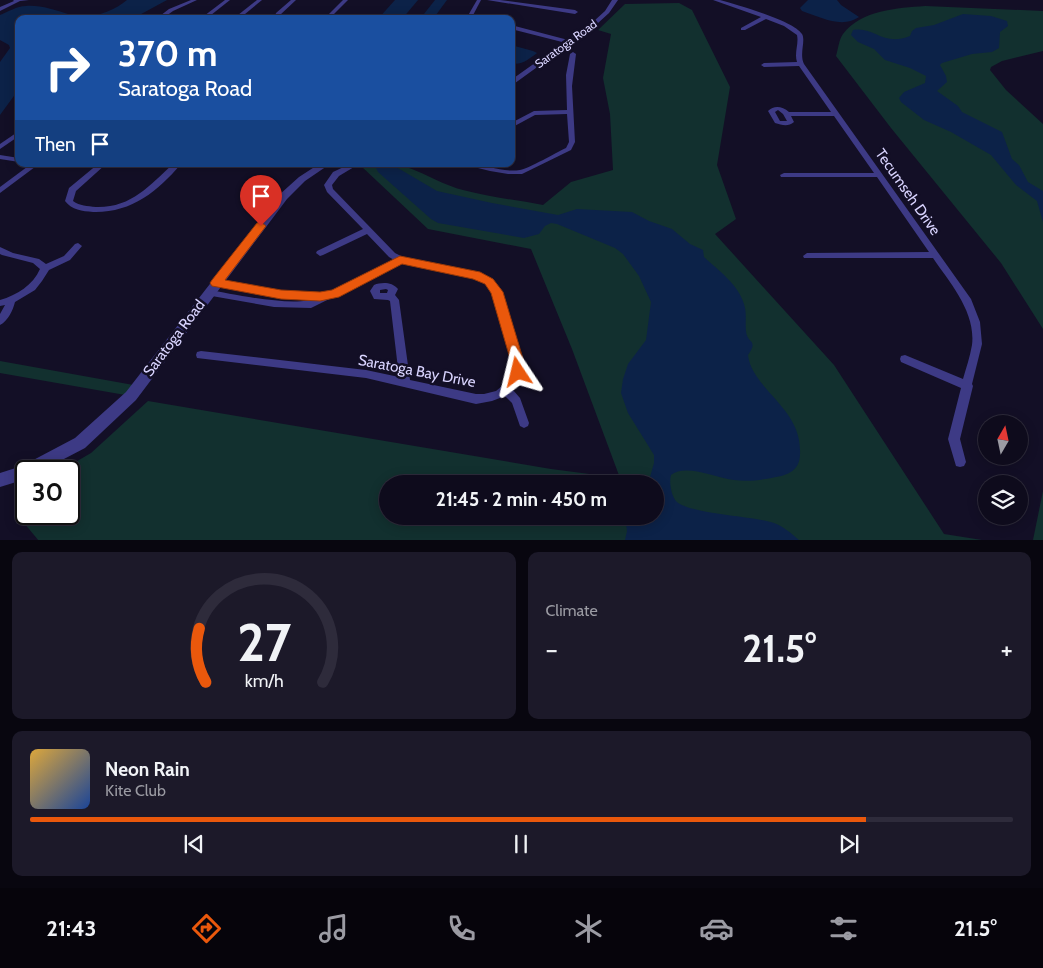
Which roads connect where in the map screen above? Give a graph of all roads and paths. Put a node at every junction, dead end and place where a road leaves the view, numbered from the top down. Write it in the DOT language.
graph roads {
  1 [pos="28,0"];
  2 [pos="195,0"];
  3 [pos="228,0"];
  4 [pos="260,0"];
  5 [pos="294,0"];
  6 [pos="346,0"];
  7 [pos="479,0"];
  8 [pos="489,0"];
  9 [pos="615,0"];
  10 [pos="715,0"];
  11 [pos="17,1"];
  12 [pos="0,9"];
  13 [pos="575,12"];
  14 [pos="164,15"];
  15 [pos="207,15"];
  16 [pos="241,15"];
  17 [pos="278,15"];
  18 [pos="330,15"];
  19 [pos="470,15"];
  20 [pos="765,17"];
  21 [pos="515,28"];
  22 [pos="743,29"];
  23 [pos="570,42"];
  24 [pos="573,54"];
  25 [pos="801,64"];
  26 [pos="764,65"];
  27 [pos="515,81"];
  28 [pos="571,112"];
  29 [pos="787,114"];
  30 [pos="836,114"];
  31 [pos="515,124"];
  32 [pos="15,136"];
  33 [pos="0,146"];
  34 [pos="0,157"];
  35 [pos="15,159"];
  36 [pos="31,167"];
  37 [pos="99,167"];
  38 [pos="174,167"];
  39 [pos="320,167"];
  40 [pos="350,167"];
  41 [pos="483,167"];
  42 [pos="784,175"];
  43 [pos="879,175"];
  44 [pos="0,191"];
  45 [pos="368,230"];
  46 [pos="78,246"];
  47 [pos="0,250"];
  48 [pos="320,254"];
  49 [pos="936,255"];
  50 [pos="807,256"];
  51 [pos="400,260"];
  52 [pos="45,268"];
  53 [pos="212,288"];
  54 [pos="390,296"];
  55 [pos="11,300"];
  56 [pos="0,303"];
  57 [pos="0,321"];
  58 [pos="201,355"];
  59 [pos="905,359"];
  60 [pos="405,382"];
  61 [pos="968,386"];
  62 [pos="506,390"];
  63 [pos="524,423"];
  64 [pos="52,460"];
  65 [pos="960,462"];
  66 [pos="15,475"];
  67 [pos="0,480"];
  1 -- 11 [label="street"];
  2 -- 14 [label="street"];
  3 -- 15 [label="street"];
  4 -- 16 [label="street"];
  5 -- 17 [label="street"];
  6 -- 18 [label="street"];
  7 -- 19 [label="street"];
  8 -- 13 [label="street"];
  9 -- 23 [label="street, Saratoga Road"];
  10 -- 20 [label="street"];
  11 -- 12 [label="street"];
  20 -- 22 [label="street"];
  20 -- 25 [label="street"];
  21 -- 23 [label="street"];
  23 -- 27 [label="street, Saratoga Road"];
  24 -- 28 [label="street"];
  25 -- 26 [label="street"];
  25 -- 30 [label="street, Tecumseh Drive"];
  28 -- 31 [label="street"];
  28 -- 41 [label="street"];
  29 -- 30 [label="street"];
  30 -- 43 [label="street, Tecumseh Drive"];
  32 -- 33 [label="street"];
  34 -- 35 [label="street"];
  36 -- 44 [label="street"];
  37 -- 38 [label="street"];
  39 -- 53 [label="street, Saratoga Road"];
  40 -- 45 [label="street"];
  42 -- 43 [label="street"];
  43 -- 49 [label="street, Tecumseh Drive"];
  45 -- 48 [label="street"];
  45 -- 51 [label="street"];
  46 -- 52 [label="street"];
  47 -- 52 [label="street"];
  49 -- 50 [label="street"];
  49 -- 61 [label="street, Tecumseh Drive"];
  51 -- 53 [label="street"];
  51 -- 62 [label="street"];
  52 -- 55 [label="street"];
  53 -- 64 [label="street, Saratoga Road"];
  54 -- 60 [label="street"];
  55 -- 56 [label="street"];
  55 -- 57 [label="street"];
  58 -- 60 [label="street, Saratoga Bay Drive"];
  59 -- 61 [label="street"];
  60 -- 62 [label="street, Saratoga Bay Drive"];
  61 -- 65 [label="street, Tecumseh Drive"];
  62 -- 63 [label="street"];
  66 -- 67 [label="street, Saratoga Road"];
}
